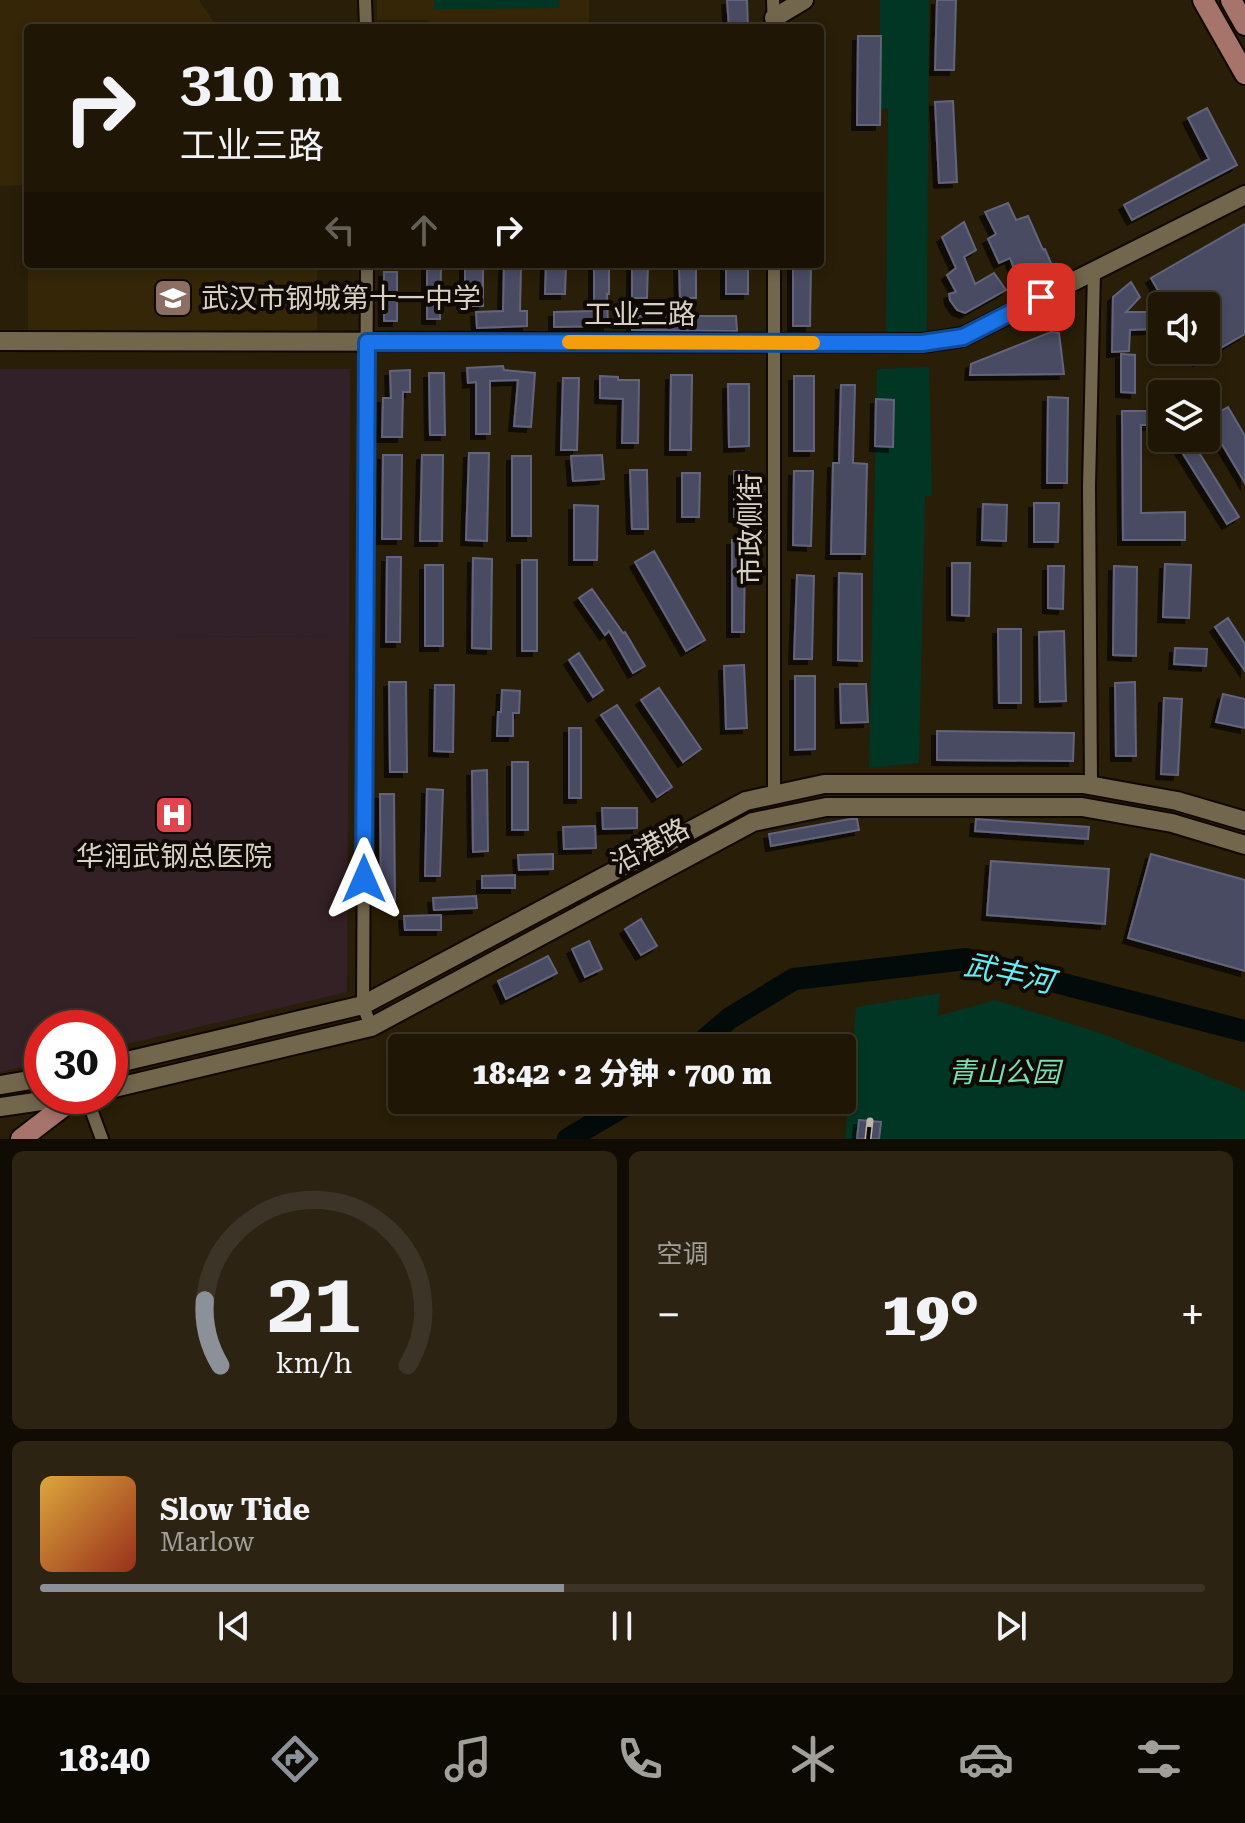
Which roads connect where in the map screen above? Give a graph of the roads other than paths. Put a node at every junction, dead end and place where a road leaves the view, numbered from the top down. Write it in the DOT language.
graph roads {
  1 [pos="365,0"];
  2 [pos="804,0"];
  3 [pos="1196,0"];
  4 [pos="1203,0"];
  5 [pos="1231,0"];
  6 [pos="774,15"];
  7 [pos="366,24"];
  8 [pos="1245,25"];
  9 [pos="1227,43"];
  10 [pos="1245,74"];
  11 [pos="1245,195"];
  12 [pos="367,268"];
  13 [pos="774,268"];
  14 [pos="1094,271"];
  15 [pos="0,341"];
  16 [pos="367,342"];
  17 [pos="774,342"];
  18 [pos="1091,785"];
  19 [pos="774,795"];
  20 [pos="1245,821"];
  21 [pos="1245,845"];
  22 [pos="639,858"];
  23 [pos="649,878"];
  24 [pos="363,1005"];
  25 [pos="371,1027"];
  26 [pos="128,1061"];
  27 [pos="24,1081"];
  28 [pos="0,1085"];
  29 [pos="128,1085"];
  30 [pos="24,1104"];
  31 [pos="0,1107"];
  32 [pos="54,1114"];
  33 [pos="93,1114"];
  34 [pos="21,1139"];
  35 [pos="102,1139"];
  1 -- 7 [label="street"];
  2 -- 6 [label="main road"];
  3 -- 9 [label="main road"];
  4 -- 9 [label="main road"];
  5 -- 8 [label="main road"];
  9 -- 10 [label="main road"];
  11 -- 14 [label="main road, 工业三路"];
  12 -- 16 [label="street"];
  13 -- 17 [label="street, 市政侧街"];
  14 -- 17 [label="main road, 工业三路"];
  14 -- 18 [label="street"];
  15 -- 16 [label="main road, 工业三路"];
  16 -- 17 [label="main road, 工业三路"];
  16 -- 24 [label="street"];
  17 -- 19 [label="street, 市政侧街"];
  18 -- 19 [label="main road, 沿港路"];
  18 -- 20 [label="main road, 沿港路"];
  19 -- 22 [label="main road, 沿港路"];
  21 -- 23 [label="main road, 沿港路"];
  22 -- 23 [label="main road"];
  22 -- 24 [label="main road, 沿港路"];
  23 -- 25 [label="main road, 沿港路"];
  24 -- 25 [label="street"];
  24 -- 26 [label="main road, 沿港路"];
  25 -- 29 [label="main road, 沿港路"];
  27 -- 28 [label="main road"];
  30 -- 31 [label="main road"];
  32 -- 34 [label="main road"];
  33 -- 35 [label="street"];
}
